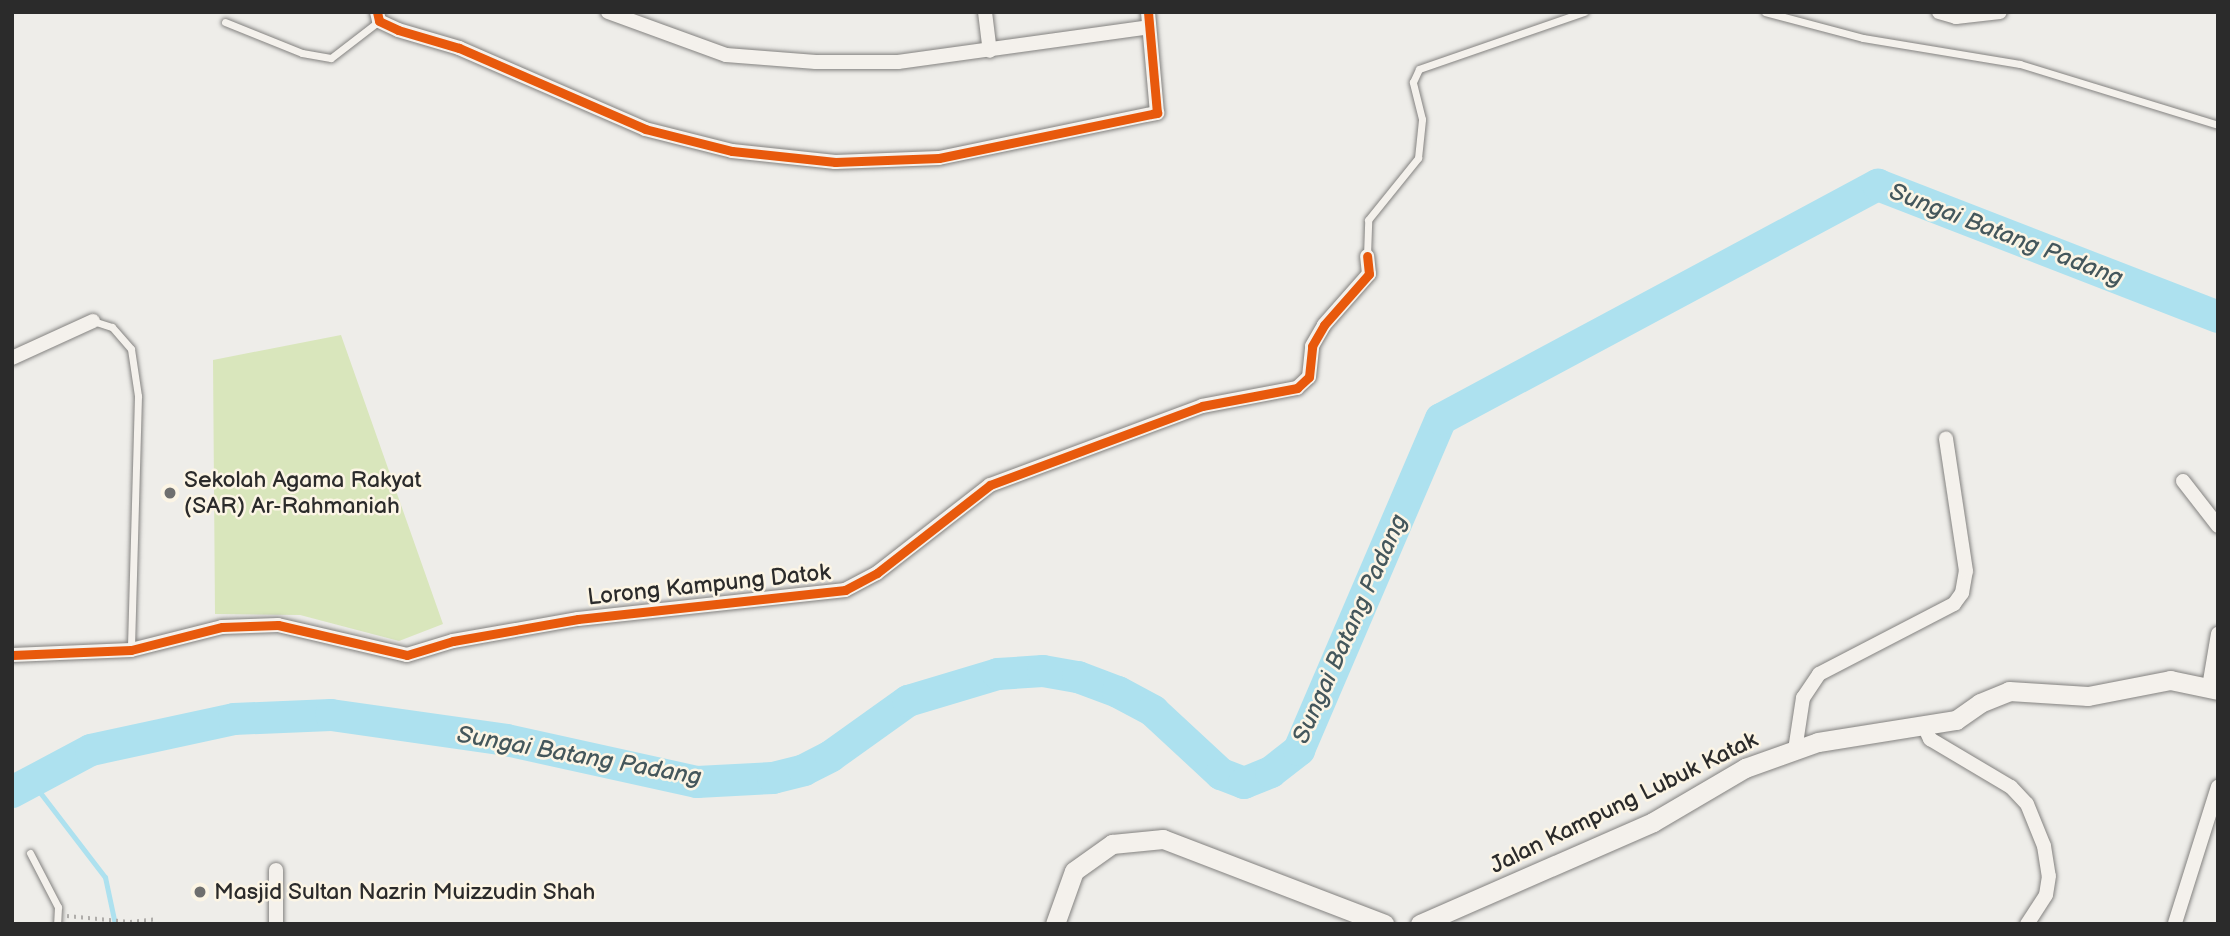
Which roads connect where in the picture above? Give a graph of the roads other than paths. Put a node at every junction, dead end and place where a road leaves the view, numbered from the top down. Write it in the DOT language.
graph roads {
  1 [pos="608,12"];
  2 [pos="985,12"];
  3 [pos="1584,12"];
  4 [pos="1765,12"];
  5 [pos="1939,12"];
  6 [pos="2000,12"];
  7 [pos="378,16"];
  8 [pos="1149,19"];
  9 [pos="225,22"];
  10 [pos="990,51"];
  11 [pos="2218,125"];
  12 [pos="1367,256"];
  13 [pos="93,321"];
  14 [pos="12,358"];
  15 [pos="1946,439"];
  16 [pos="2183,481"];
  17 [pos="2218,526"];
  18 [pos="2218,634"];
  19 [pos="131,650"];
  20 [pos="12,655"];
  21 [pos="2214,688"];
  22 [pos="1923,724"];
  23 [pos="1795,750"];
  24 [pos="2218,787"];
  25 [pos="30,853"];
  26 [pos="276,870"];
  27 [pos="58,920"];
  28 [pos="2175,923"];
  29 [pos="276,924"];
  30 [pos="1055,924"];
  31 [pos="1384,924"];
  32 [pos="1420,924"];
  33 [pos="2026,924"];
  1 -- 10 [label="street"];
  2 -- 10 [label="street"];
  3 -- 12 [label="lane"];
  4 -- 11 [label="lane"];
  5 -- 6 [label="street"];
  7 -- 8 [label="street"];
  7 -- 9 [label="lane"];
  8 -- 10 [label="street"];
  12 -- 19 [label="street, Lorong Kampung Datok"];
  13 -- 14 [label="street"];
  13 -- 19 [label="lane"];
  15 -- 23 [label="street"];
  16 -- 17 [label="street"];
  18 -- 21 [label="street"];
  19 -- 20 [label="street, Lorong Kampung Datok"];
  21 -- 22 [label="street, Jalan Kampung Lubuk Katak"];
  22 -- 23 [label="street, Jalan Kampung Lubuk Katak"];
  22 -- 33 [label="street"];
  23 -- 32 [label="street, Jalan Kampung Lubuk Katak"];
  24 -- 28 [label="street"];
  25 -- 27 [label="lane"];
  26 -- 29 [label="street"];
  30 -- 31 [label="street"];
}
